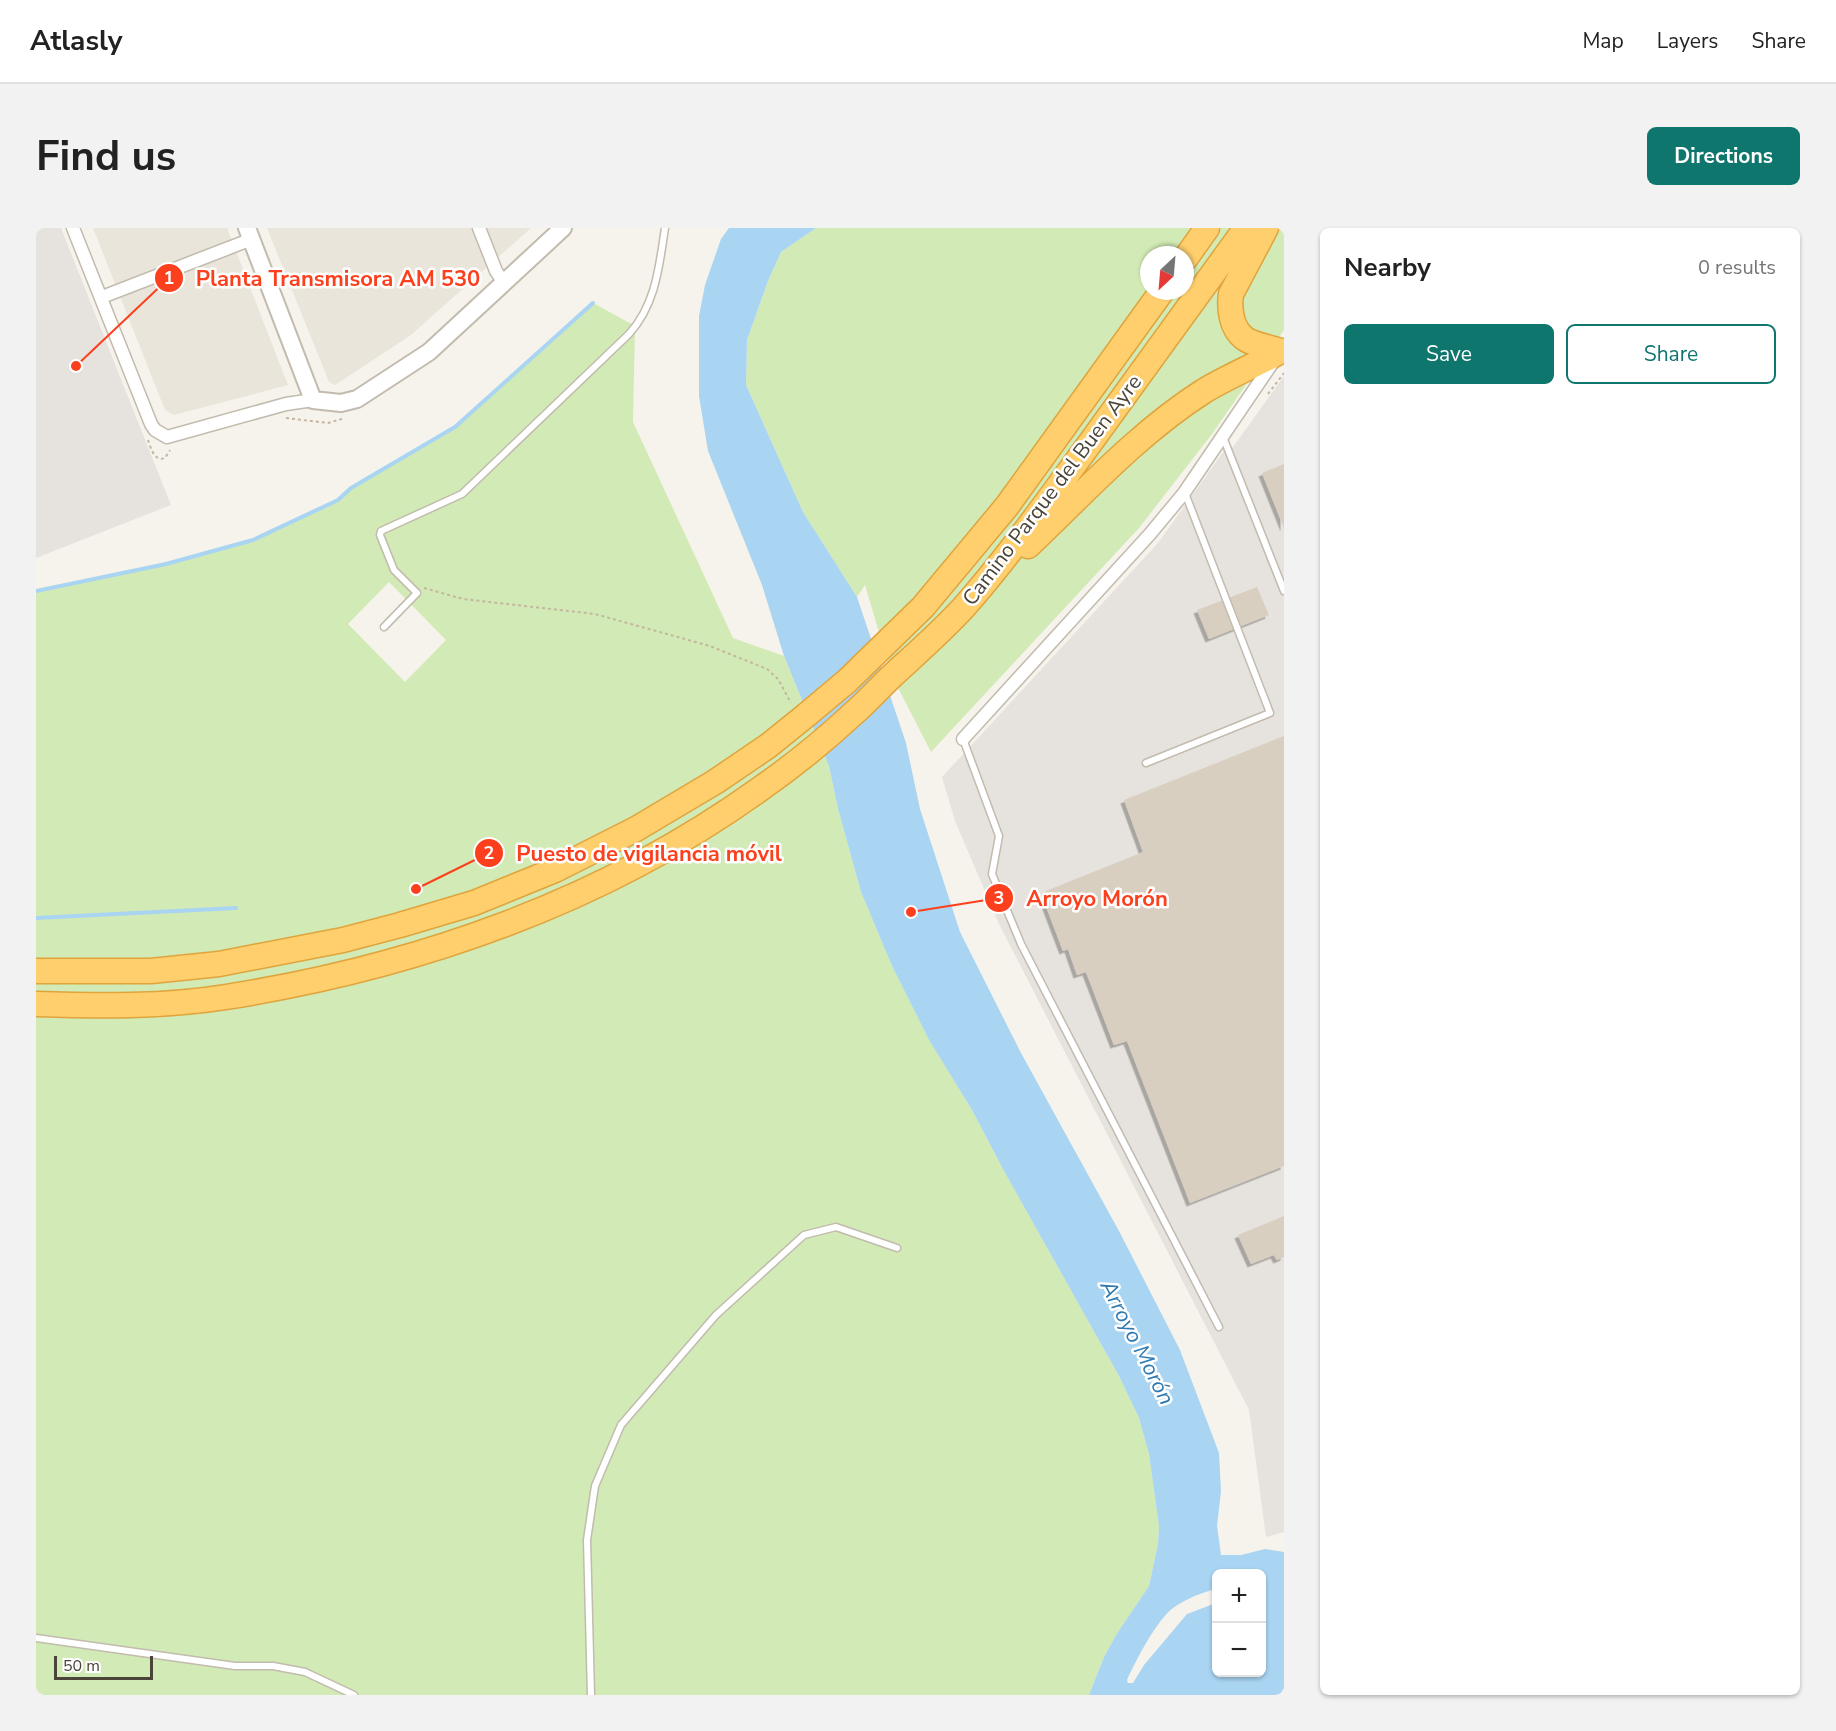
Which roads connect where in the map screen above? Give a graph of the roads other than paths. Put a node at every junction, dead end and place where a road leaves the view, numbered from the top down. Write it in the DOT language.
graph roads {
  1 [pos="73,228"];
  2 [pos="479,228"];
  3 [pos="562,228"];
  4 [pos="665,228"];
  5 [pos="1207,228"];
  6 [pos="1246,228"];
  7 [pos="1266,228"];
  8 [pos="249,234"];
  9 [pos="1194,246"];
  10 [pos="504,283"];
  11 [pos="102,297"];
  12 [pos="1156,300"];
  13 [pos="1283,349"];
  14 [pos="314,400"];
  15 [pos="1222,436"];
  16 [pos="1184,493"];
  17 [pos="1284,591"];
  18 [pos="964,607"];
  19 [pos="384,627"];
  20 [pos="963,740"];
  21 [pos="1146,763"];
  22 [pos="36,971"];
  23 [pos="36,1004"];
  24 [pos="897,1248"];
  25 [pos="1219,1327"];
  26 [pos="36,1638"];
  27 [pos="354,1695"];
  28 [pos="591,1695"];
  1 -- 11 [label="street"];
  2 -- 10 [label="street"];
  3 -- 10 [label="street"];
  4 -- 19 [label="lane"];
  5 -- 9 [label="highway"];
  6 -- 18 [label="highway, Camino Parque del Buen Ayre"];
  7 -- 13 [label="highway"];
  8 -- 11 [label="street"];
  8 -- 14 [label="street"];
  10 -- 14 [label="street"];
  11 -- 14 [label="street"];
  12 -- 22 [label="highway, Camino Parque del Buen Ayre"];
  13 -- 15 [label="street"];
  13 -- 18 [label="highway"];
  15 -- 16 [label="street"];
  15 -- 17 [label="lane"];
  16 -- 20 [label="street"];
  16 -- 21 [label="lane"];
  18 -- 23 [label="highway, Camino Parque del Buen Ayre"];
  20 -- 25 [label="lane"];
  24 -- 28 [label="lane"];
  26 -- 27 [label="lane"];
}
